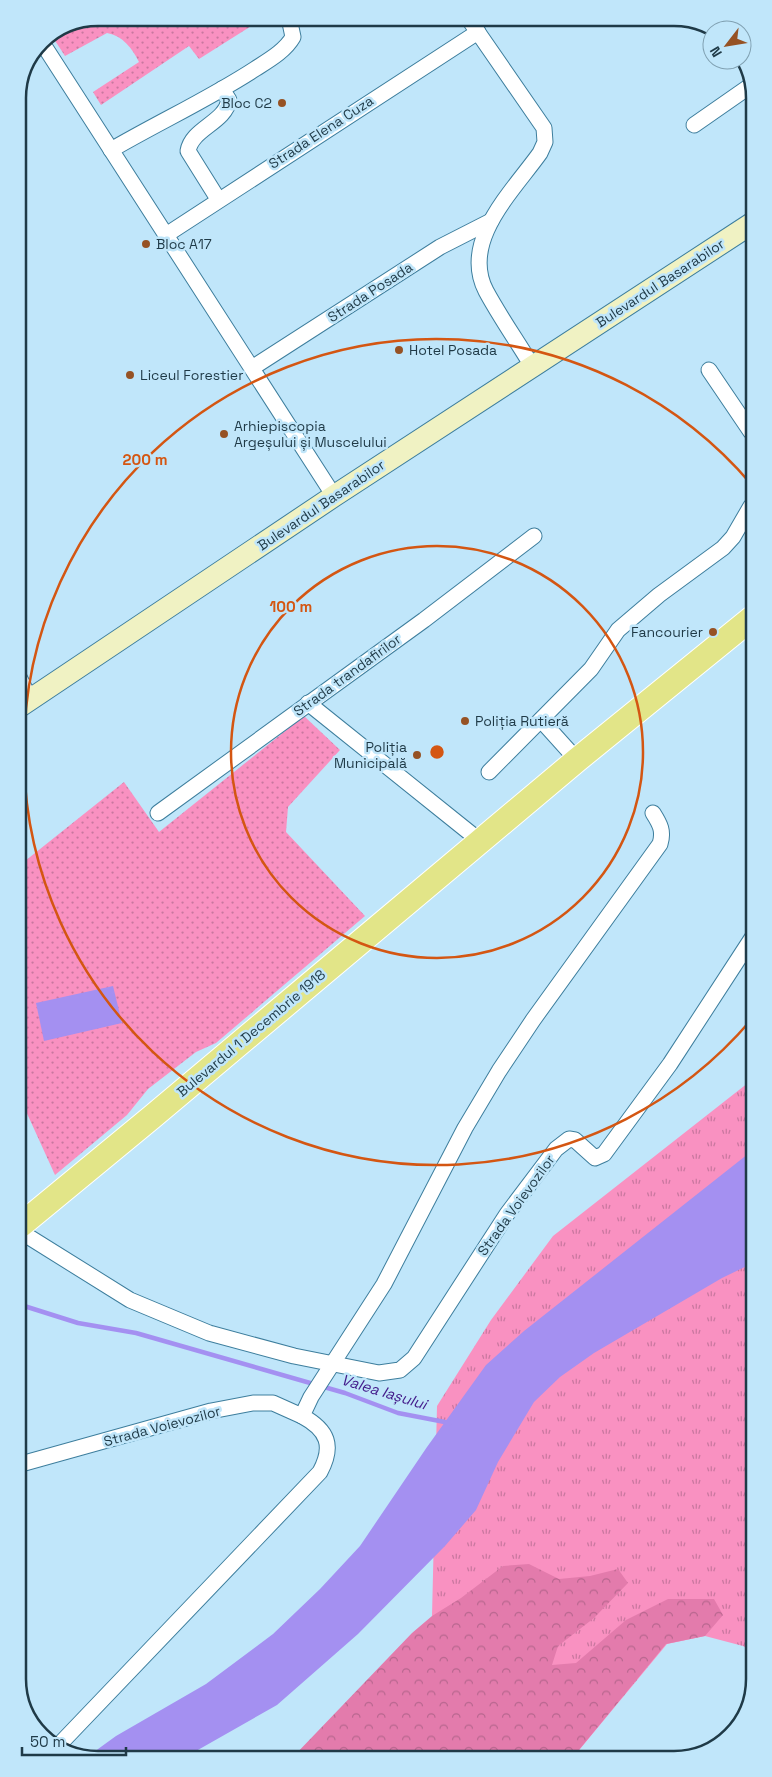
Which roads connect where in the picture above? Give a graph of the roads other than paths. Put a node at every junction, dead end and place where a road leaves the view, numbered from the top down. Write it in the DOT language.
graph roads {
  1 [pos="291,26"];
  2 [pos="474,26"];
  3 [pos="478,32"];
  4 [pos="46,49"];
  5 [pos="222,89"];
  6 [pos="745,89"];
  7 [pos="694,125"];
  8 [pos="111,150"];
  9 [pos="218,199"];
  10 [pos="491,221"];
  11 [pos="746,227"];
  12 [pos="166,235"];
  13 [pos="532,366"];
  14 [pos="252,368"];
  15 [pos="709,370"];
  16 [pos="746,425"];
  17 [pos="334,496"];
  18 [pos="746,515"];
  19 [pos="534,536"];
  20 [pos="746,623"];
  21 [pos="26,702"];
  22 [pos="308,703"];
  23 [pos="541,720"];
  24 [pos="577,760"];
  25 [pos="489,772"];
  26 [pos="158,812"];
  27 [pos="653,813"];
  28 [pos="480,841"];
  29 [pos="746,947"];
  30 [pos="26,1221"];
  31 [pos="26,1235"];
  32 [pos="333,1365"];
  33 [pos="302,1416"];
  34 [pos="26,1463"];
  35 [pos="63,1741"];
  1 -- 5 [label="street"];
  2 -- 3 [label="street"];
  3 -- 9 [label="street, Strada Elena Cuza"];
  3 -- 10 [label="street"];
  4 -- 8 [label="street"];
  5 -- 8 [label="street"];
  5 -- 9 [label="street"];
  6 -- 7 [label="street"];
  8 -- 12 [label="street"];
  9 -- 12 [label="street, Strada Elena Cuza"];
  10 -- 13 [label="street"];
  10 -- 14 [label="street, Strada Posada"];
  11 -- 13 [label="main road, Bulevardul Basarabilor"];
  12 -- 14 [label="street"];
  13 -- 17 [label="main road, Bulevardul Basarabilor"];
  14 -- 17 [label="street"];
  15 -- 16 [label="street"];
  17 -- 21 [label="main road, Bulevardul Basarabilor"];
  18 -- 23 [label="street"];
  19 -- 22 [label="street, Strada trandafirilor"];
  20 -- 24 [label="main road, Bulevardul 1 Decembrie 1918"];
  22 -- 26 [label="street, Strada trandafirilor"];
  22 -- 28 [label="street"];
  23 -- 24 [label="street"];
  23 -- 25 [label="street"];
  24 -- 28 [label="main road, Bulevardul 1 Decembrie 1918"];
  27 -- 32 [label="street"];
  28 -- 30 [label="main road, Bulevardul 1 Decembrie 1918"];
  29 -- 32 [label="street, Strada Voievozilor"];
  31 -- 32 [label="street, Strada Voievozilor"];
  32 -- 33 [label="street"];
  33 -- 34 [label="street, Strada Voievozilor"];
  33 -- 35 [label="street, Strada Voievozilor"];
}
